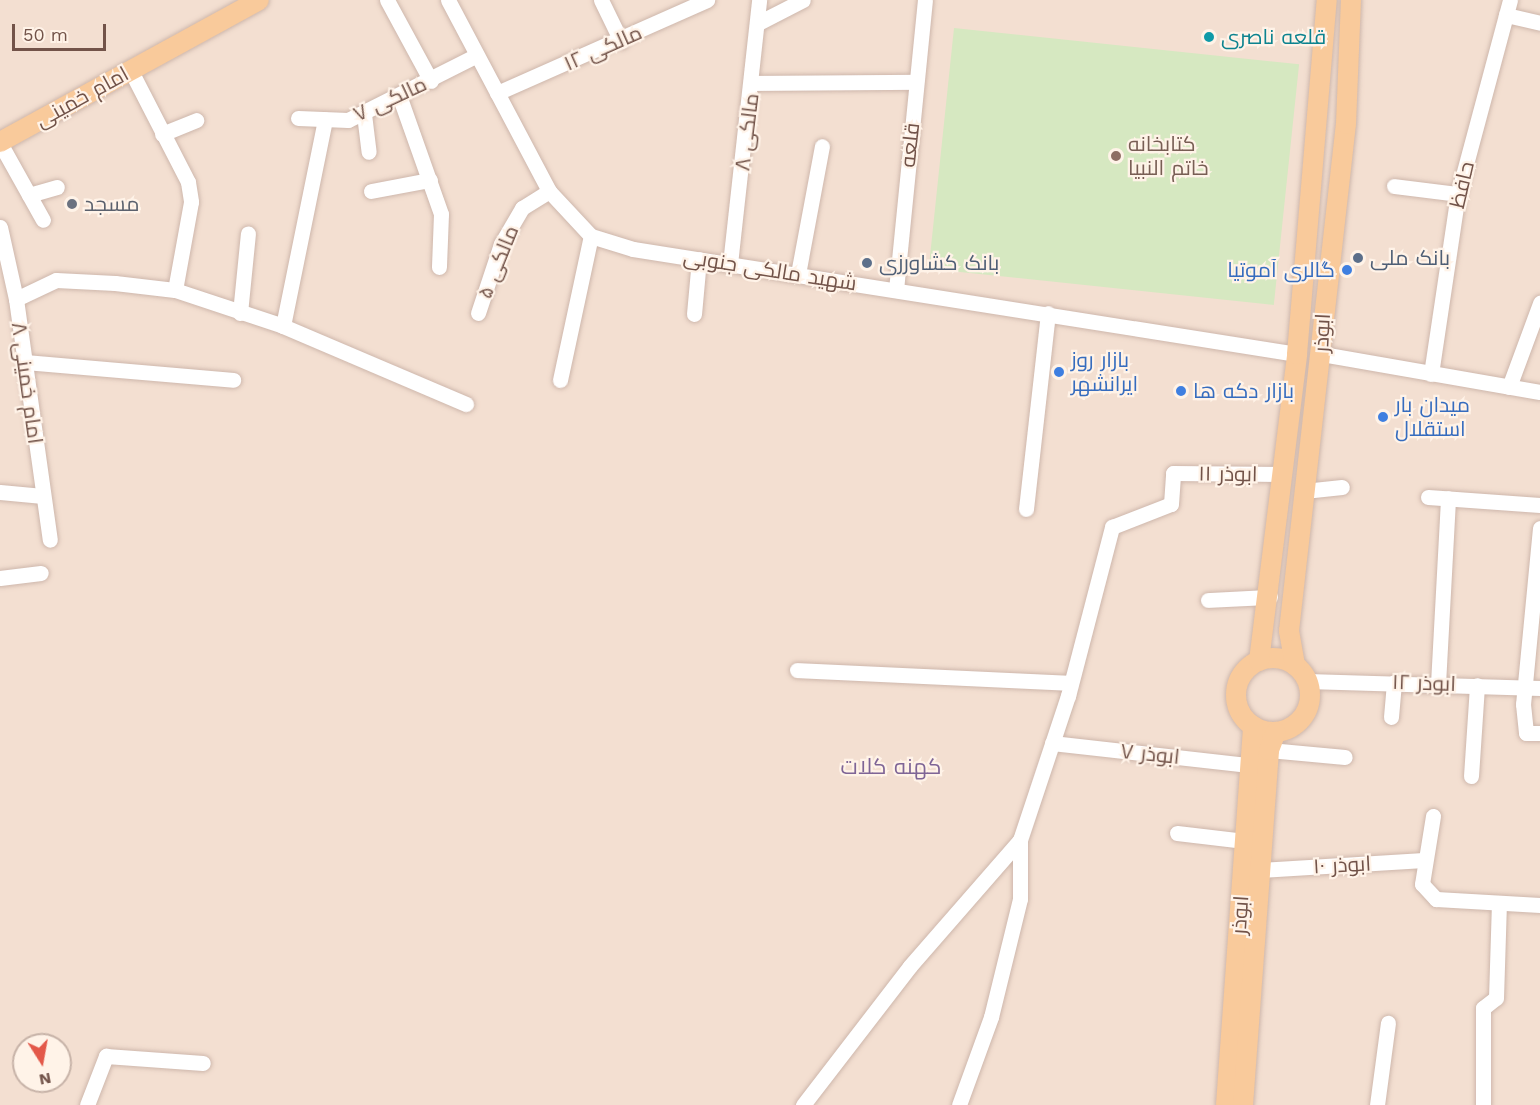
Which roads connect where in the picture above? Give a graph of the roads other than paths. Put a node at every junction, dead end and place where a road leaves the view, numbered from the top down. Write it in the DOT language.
graph roads {
  1 [pos="259,0"];
  2 [pos="387,0"];
  3 [pos="448,0"];
  4 [pos="601,0"];
  5 [pos="707,0"];
  6 [pos="759,0"];
  7 [pos="803,0"];
  8 [pos="925,0"];
  9 [pos="1327,0"];
  10 [pos="1350,0"];
  11 [pos="1510,0"];
  12 [pos="1506,15"];
  13 [pos="760,22"];
  14 [pos="1540,23"];
  15 [pos="621,41"];
  16 [pos="477,55"];
  17 [pos="131,70"];
  18 [pos="431,81"];
  19 [pos="916,82"];
  20 [pos="753,83"];
  21 [pos="497,93"];
  22 [pos="400,98"];
  23 [pos="364,114"];
  24 [pos="298,118"];
  25 [pos="325,119"];
  26 [pos="1314,119"];
  27 [pos="196,120"];
  28 [pos="1346,124"];
  29 [pos="162,134"];
  30 [pos="0,142"];
  31 [pos="822,146"];
  32 [pos="369,152"];
  33 [pos="430,180"];
  34 [pos="1394,186"];
  35 [pos="57,187"];
  36 [pos="371,191"];
  37 [pos="549,191"];
  38 [pos="1458,194"];
  39 [pos="28,195"];
  40 [pos="42,220"];
  41 [pos="0,227"];
  42 [pos="248,233"];
  43 [pos="591,236"];
  44 [pos="699,259"];
  45 [pos="730,264"];
  46 [pos="440,267"];
  47 [pos="798,274"];
  48 [pos="175,290"];
  49 [pos="896,290"];
  50 [pos="16,299"];
  51 [pos="1540,303"];
  52 [pos="240,313"];
  53 [pos="478,313"];
  54 [pos="1048,313"];
  55 [pos="694,314"];
  56 [pos="284,326"];
  57 [pos="1297,354"];
  58 [pos="1322,354"];
  59 [pos="25,362"];
  60 [pos="1431,374"];
  61 [pos="233,380"];
  62 [pos="560,380"];
  63 [pos="1509,387"];
  64 [pos="1540,392"];
  65 [pos="466,404"];
  66 [pos="1283,474"];
  67 [pos="1342,488"];
  68 [pos="1304,491"];
  69 [pos="0,492"];
  70 [pos="43,496"];
  71 [pos="1428,497"];
  72 [pos="1449,498"];
  73 [pos="1540,505"];
  74 [pos="1026,510"];
  75 [pos="1540,528"];
  76 [pos="50,540"];
  77 [pos="1539,551"];
  78 [pos="41,573"];
  79 [pos="0,579"];
  80 [pos="1270,597"];
  81 [pos="1208,600"];
  82 [pos="1259,661"];
  83 [pos="1295,664"];
  84 [pos="797,670"];
  85 [pos="1307,681"];
  86 [pos="1394,682"];
  87 [pos="1071,683"];
  88 [pos="1438,684"];
  89 [pos="1477,685"];
  90 [pos="1532,688"];
  91 [pos="1391,717"];
  92 [pos="1253,726"];
  93 [pos="1540,733"];
  94 [pos="1273,741"];
  95 [pos="1052,743"];
  96 [pos="1345,757"];
  97 [pos="1247,765"];
  98 [pos="1471,776"];
  99 [pos="1433,816"];
  100 [pos="1177,833"];
  101 [pos="1020,840"];
  102 [pos="1245,841"];
  103 [pos="1424,860"];
  104 [pos="1260,870"];
  105 [pos="1499,903"];
  106 [pos="1540,904"];
  107 [pos="1388,1023"];
  108 [pos="203,1063"];
  109 [pos="87,1105"];
  110 [pos="803,1105"];
  111 [pos="959,1105"];
  112 [pos="1226,1105"];
  113 [pos="1243,1105"];
  114 [pos="1377,1105"];
  115 [pos="1483,1105"];
  1 -- 17 [label="main road, امام خمینی"];
  2 -- 18 [label="street"];
  3 -- 16 [label="street"];
  4 -- 15 [label="street"];
  5 -- 15 [label="street, مالکی ۱۲"];
  6 -- 13 [label="street, مالکی ۸"];
  7 -- 13 [label="street"];
  8 -- 19 [label="street, قلعه"];
  9 -- 26 [label="main road, ابوذر"];
  10 -- 28 [label="main road, ابوذر"];
  11 -- 12 [label="street, حافظ"];
  12 -- 14 [label="street"];
  12 -- 38 [label="street, حافظ"];
  13 -- 20 [label="street, مالکی ۸"];
  15 -- 21 [label="street, مالکی ۱۲"];
  16 -- 18 [label="street, مالکی ۷"];
  16 -- 21 [label="street"];
  17 -- 29 [label="street"];
  17 -- 30 [label="main road, امام خمینی"];
  18 -- 22 [label="street, مالکی ۷"];
  19 -- 20 [label="street"];
  19 -- 49 [label="street, قلعه"];
  20 -- 45 [label="street, مالکی ۸"];
  21 -- 37 [label="street"];
  22 -- 23 [label="street, مالکی ۷"];
  22 -- 33 [label="street"];
  23 -- 25 [label="street, مالکی ۷"];
  23 -- 32 [label="street"];
  24 -- 25 [label="street, مالکی ۷"];
  25 -- 56 [label="street"];
  26 -- 28 [label="main road"];
  26 -- 57 [label="main road, ابوذر"];
  27 -- 29 [label="street"];
  28 -- 58 [label="main road, ابوذر"];
  29 -- 48 [label="street"];
  30 -- 39 [label="street"];
  31 -- 47 [label="street"];
  33 -- 36 [label="street"];
  33 -- 46 [label="street"];
  34 -- 38 [label="street"];
  35 -- 39 [label="street"];
  37 -- 43 [label="street"];
  37 -- 53 [label="street, مالکی ۵"];
  38 -- 60 [label="street, حافظ"];
  39 -- 40 [label="street"];
  41 -- 50 [label="street, امام خمینی ۸"];
  42 -- 52 [label="street"];
  43 -- 44 [label="street, شهید مالکی جنوبی"];
  43 -- 62 [label="street"];
  44 -- 45 [label="street, شهید مالکی جنوبی"];
  44 -- 55 [label="street"];
  45 -- 47 [label="street, شهید مالکی جنوبی"];
  47 -- 49 [label="street, شهید مالکی جنوبی"];
  48 -- 50 [label="street"];
  48 -- 52 [label="street"];
  49 -- 54 [label="street, شهید مالکی جنوبی"];
  50 -- 59 [label="street, امام خمینی ۸"];
  51 -- 63 [label="street"];
  52 -- 56 [label="street"];
  54 -- 57 [label="street, شهید مالکی جنوبی"];
  54 -- 74 [label="street"];
  56 -- 65 [label="street"];
  57 -- 66 [label="main road, ابوذر"];
  58 -- 60 [label="street"];
  58 -- 68 [label="main road, ابوذر"];
  59 -- 61 [label="street"];
  59 -- 70 [label="street, امام خمینی ۸"];
  60 -- 63 [label="street"];
  63 -- 64 [label="street"];
  66 -- 80 [label="main road, ابوذر"];
  66 -- 87 [label="street, ابوذر ۱۱"];
  67 -- 68 [label="street"];
  68 -- 83 [label="main road, ابوذر"];
  69 -- 70 [label="street"];
  70 -- 76 [label="street, امام خمینی ۸"];
  71 -- 72 [label="street"];
  72 -- 73 [label="street"];
  72 -- 88 [label="street"];
  75 -- 77 [label="street"];
  77 -- 90 [label="street"];
  78 -- 79 [label="street"];
  80 -- 81 [label="street"];
  80 -- 82 [label="main road, ابوذر"];
  82 -- 83 [label="main road"];
  82 -- 92 [label="main road"];
  83 -- 85 [label="main road"];
  84 -- 87 [label="street"];
  85 -- 86 [label="street, ابوذر ۱۲"];
  85 -- 94 [label="main road"];
  86 -- 88 [label="street, ابوذر ۱۲"];
  86 -- 91 [label="street"];
  87 -- 95 [label="street"];
  88 -- 89 [label="street, ابوذر ۱۲"];
  89 -- 90 [label="street, ابوذر ۱۲"];
  89 -- 98 [label="street"];
  90 -- 93 [label="street"];
  92 -- 94 [label="main road"];
  92 -- 97 [label="main road, ابوذر"];
  94 -- 96 [label="street"];
  94 -- 104 [label="main road, ابوذر"];
  95 -- 97 [label="street, ابوذر ۷"];
  95 -- 101 [label="street"];
  97 -- 102 [label="main road, ابوذر"];
  99 -- 103 [label="street"];
  100 -- 102 [label="street"];
  101 -- 110 [label="street"];
  101 -- 111 [label="street"];
  102 -- 112 [label="main road, ابوذر"];
  103 -- 104 [label="street, ابوذر ۱۰"];
  103 -- 105 [label="street"];
  104 -- 113 [label="main road, ابوذر"];
  105 -- 106 [label="street"];
  105 -- 115 [label="street"];
  107 -- 114 [label="street"];
  108 -- 109 [label="street"];
}
